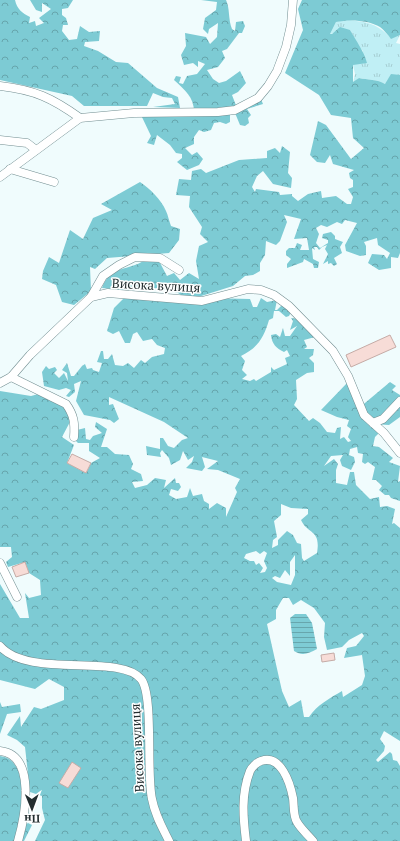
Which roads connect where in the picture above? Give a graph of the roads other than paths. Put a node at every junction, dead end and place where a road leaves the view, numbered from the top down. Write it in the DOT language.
graph roads {
  1 [pos="293,0"];
  2 [pos="0,86"];
  3 [pos="80,118"];
  4 [pos="0,140"];
  5 [pos="36,150"];
  6 [pos="10,169"];
  7 [pos="0,177"];
  8 [pos="54,182"];
  9 [pos="178,270"];
  10 [pos="91,297"];
  11 [pos="11,376"];
  12 [pos="0,383"];
  13 [pos="400,401"];
  14 [pos="373,423"];
  15 [pos="74,437"];
  16 [pos="400,453"];
  17 [pos="0,563"];
  18 [pos="17,598"];
  19 [pos="0,646"];
  20 [pos="0,751"];
  21 [pos="18,841"];
  22 [pos="169,841"];
  23 [pos="246,841"];
  24 [pos="313,841"];
  1 -- 3 [label="street"];
  2 -- 3 [label="street"];
  3 -- 5 [label="street"];
  4 -- 5 [label="street"];
  5 -- 6 [label="street"];
  6 -- 7 [label="street"];
  6 -- 8 [label="street"];
  9 -- 10 [label="street"];
  10 -- 11 [label="street"];
  10 -- 14 [label="street, Висока вулиця"];
  11 -- 12 [label="street"];
  11 -- 15 [label="street"];
  13 -- 14 [label="street"];
  14 -- 16 [label="street, Висока вулиця"];
  17 -- 18 [label="street"];
  19 -- 22 [label="street, Висока вулиця"];
  20 -- 21 [label="street"];
  23 -- 24 [label="street"];
}
